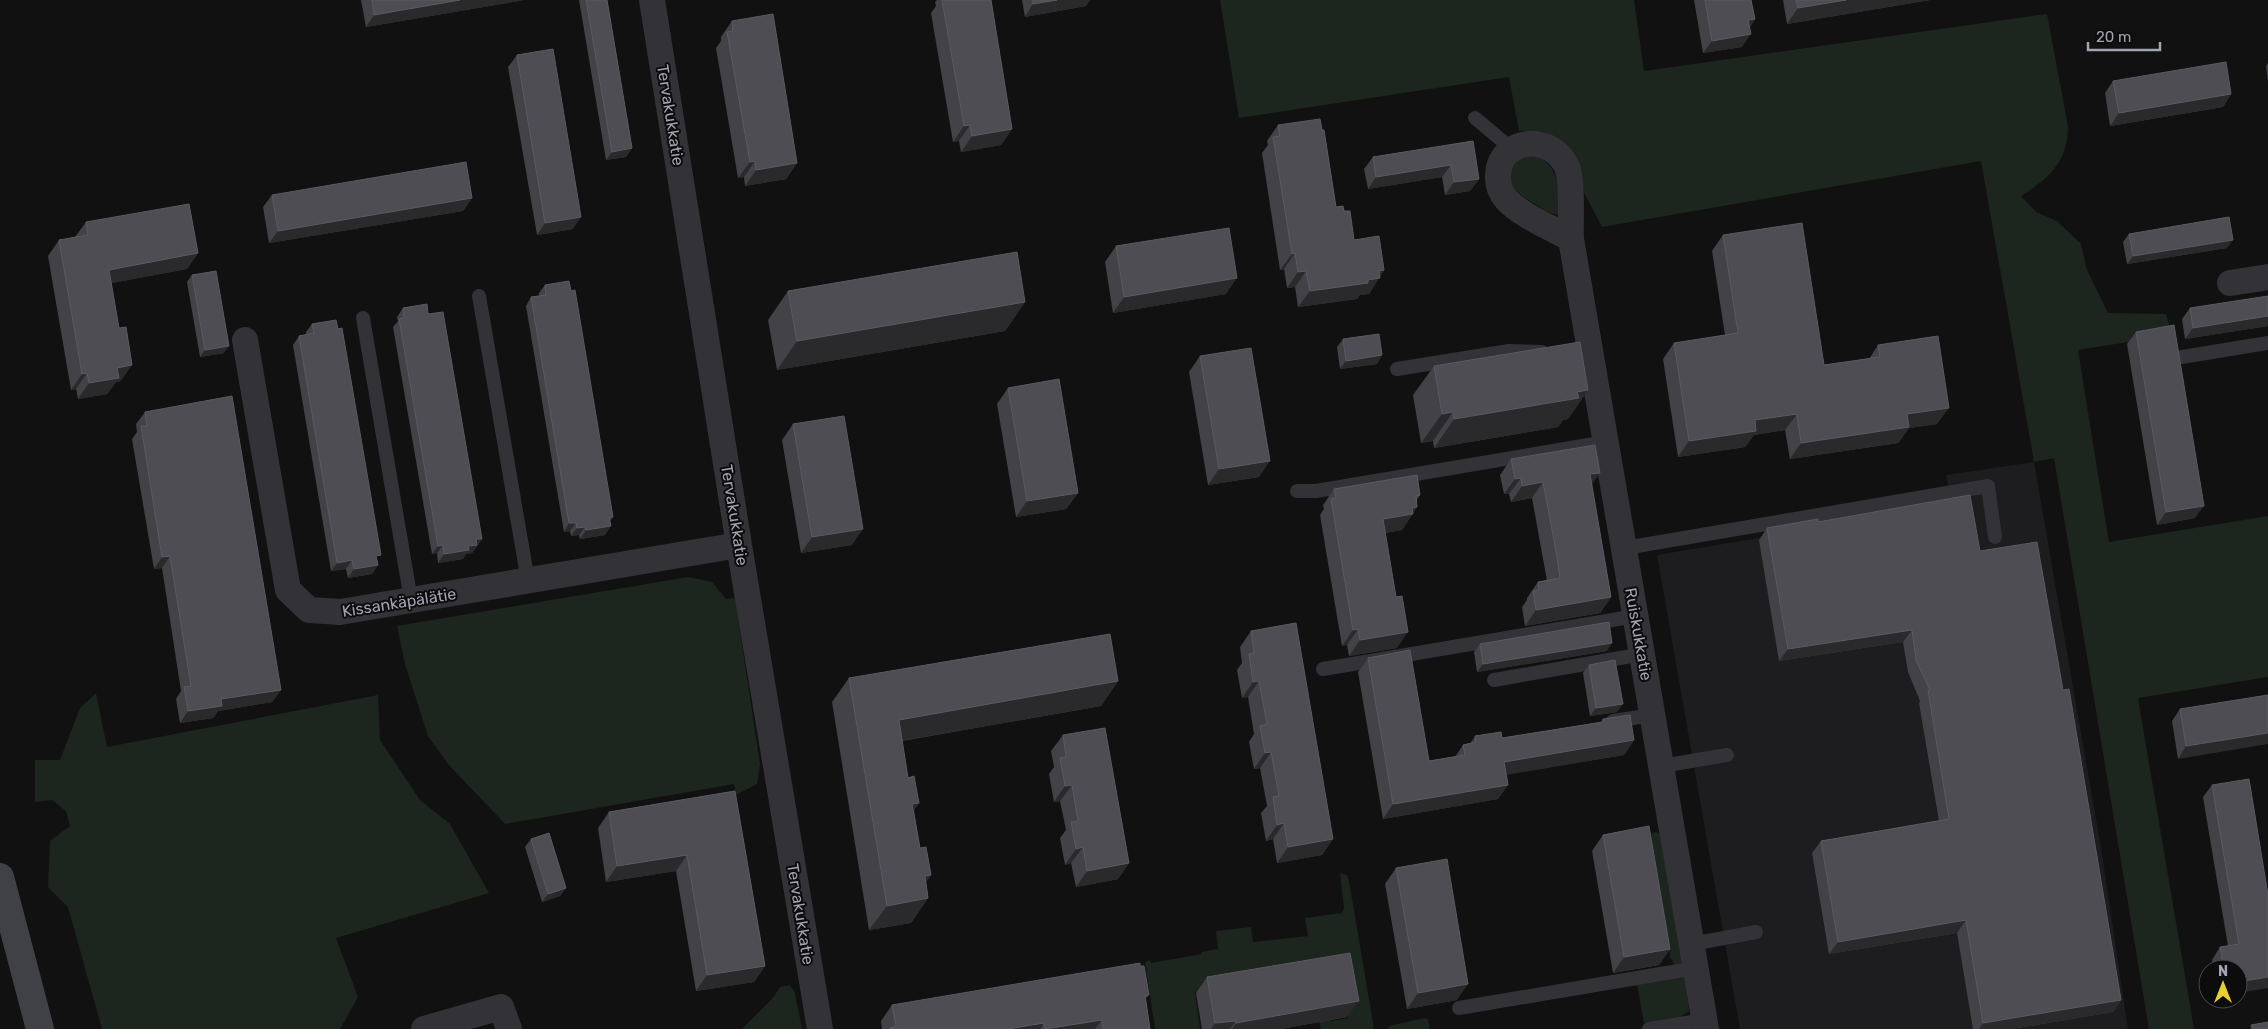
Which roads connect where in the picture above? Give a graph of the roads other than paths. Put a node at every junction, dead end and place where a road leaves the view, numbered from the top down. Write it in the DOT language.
graph roads {
  1 [pos="652,0"];
  2 [pos="1474,118"];
  3 [pos="1512,149"];
  4 [pos="1571,239"];
  5 [pos="2268,277"];
  6 [pos="2230,283"];
  7 [pos="479,296"];
  8 [pos="364,318"];
  9 [pos="245,340"];
  10 [pos="2268,343"];
  11 [pos="1554,350"];
  12 [pos="2182,357"];
  13 [pos="1397,369"];
  14 [pos="1606,442"];
  15 [pos="1297,491"];
  16 [pos="1995,537"];
  17 [pos="739,545"];
  18 [pos="1625,548"];
  19 [pos="528,581"];
  20 [pos="411,600"];
  21 [pos="1636,616"];
  22 [pos="1643,654"];
  23 [pos="1322,669"];
  24 [pos="1494,680"];
  25 [pos="1653,715"];
  26 [pos="1594,724"];
  27 [pos="1727,755"];
  28 [pos="1662,766"];
  29 [pos="0,876"];
  30 [pos="1756,932"];
  31 [pos="1694,956"];
  32 [pos="1460,1008"];
  33 [pos="505,1018"];
  34 [pos="35,1022"];
  35 [pos="1705,1024"];
  36 [pos="424,1029"];
  37 [pos="820,1029"];
  38 [pos="1649,1029"];
  1 -- 17 [label="street, Tervakukkatie"];
  2 -- 3 [label="lane"];
  3 -- 4 [label="street"];
  3 -- 4 [label="street, Ruiskukkatie"];
  4 -- 14 [label="street, Ruiskukkatie"];
  5 -- 6 [label="street"];
  7 -- 19 [label="lane"];
  8 -- 20 [label="lane"];
  9 -- 20 [label="street, Kissankäpälätie"];
  10 -- 12 [label="lane"];
  11 -- 13 [label="lane"];
  14 -- 15 [label="lane"];
  14 -- 18 [label="street, Ruiskukkatie"];
  16 -- 18 [label="lane"];
  17 -- 19 [label="street, Kissankäpälätie"];
  17 -- 37 [label="street, Tervakukkatie"];
  18 -- 21 [label="street, Ruiskukkatie"];
  19 -- 20 [label="street, Kissankäpälätie"];
  21 -- 22 [label="street, Ruiskukkatie"];
  21 -- 23 [label="lane"];
  22 -- 24 [label="lane"];
  22 -- 25 [label="street, Ruiskukkatie"];
  25 -- 26 [label="lane"];
  25 -- 28 [label="street, Ruiskukkatie"];
  27 -- 28 [label="lane"];
  28 -- 31 [label="street, Ruiskukkatie"];
  29 -- 34 [label="main road"];
  30 -- 31 [label="lane"];
  31 -- 32 [label="lane"];
  31 -- 35 [label="street, Ruiskukkatie"];
  33 -- 36 [label="street"];
  35 -- 38 [label="lane"];
}
